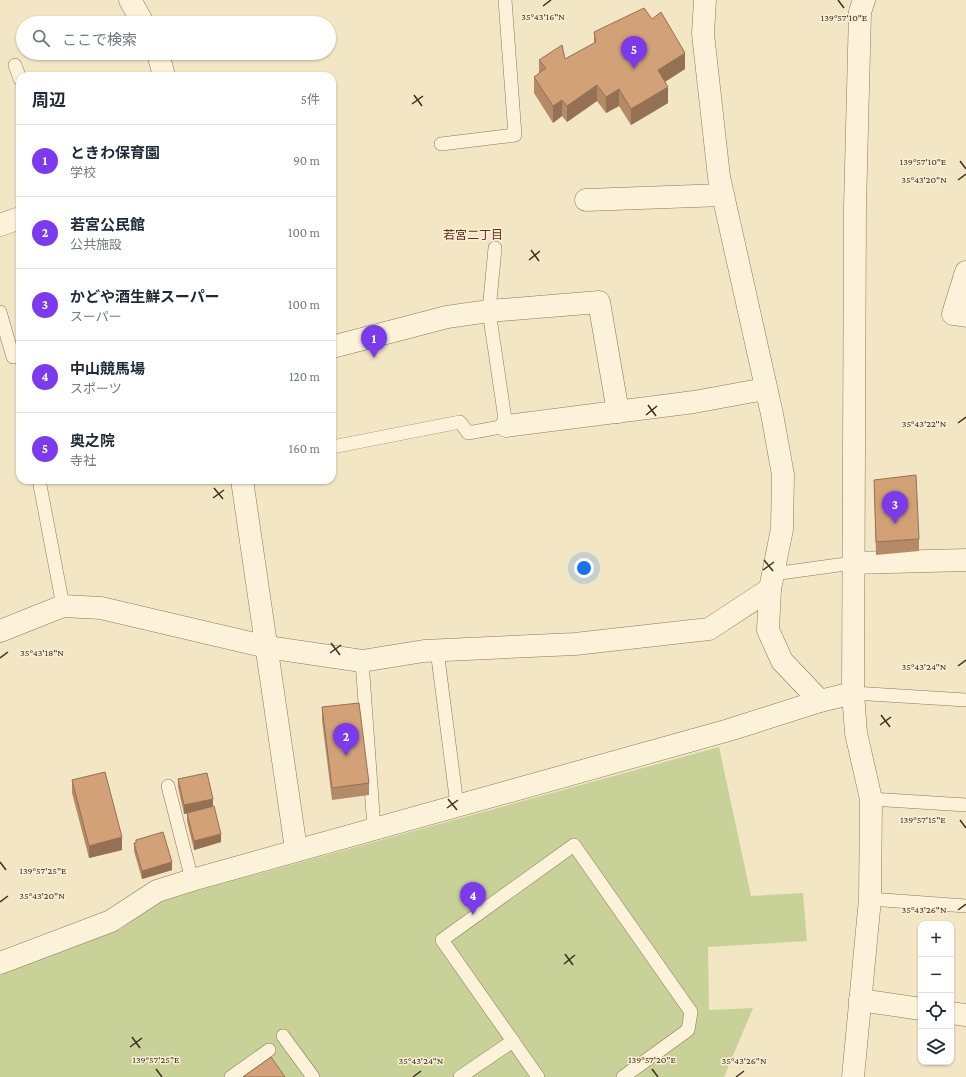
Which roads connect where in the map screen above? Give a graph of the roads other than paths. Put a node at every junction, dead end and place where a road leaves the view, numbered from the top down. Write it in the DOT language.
graph roads {
  1 [pos="130,0"];
  2 [pos="505,0"];
  3 [pos="705,0"];
  4 [pos="864,0"];
  5 [pos="139,16"];
  6 [pos="160,60"];
  7 [pos="15,65"];
  8 [pos="18,72"];
  9 [pos="163,72"];
  10 [pos="441,144"];
  11 [pos="723,195"];
  12 [pos="586,200"];
  13 [pos="16,219"];
  14 [pos="0,225"];
  15 [pos="495,248"];
  16 [pos="966,272"];
  17 [pos="489,311"];
  18 [pos="0,312"];
  19 [pos="966,316"];
  20 [pos="336,346"];
  21 [pos="13,357"];
  22 [pos="765,390"];
  23 [pos="618,412"];
  24 [pos="506,426"];
  25 [pos="336,446"];
  26 [pos="40,484"];
  27 [pos="243,484"];
  28 [pos="966,560"];
  29 [pos="853,563"];
  30 [pos="772,581"];
  31 [pos="63,606"];
  32 [pos="0,631"];
  33 [pos="266,647"];
  34 [pos="437,650"];
  35 [pos="362,661"];
  36 [pos="853,693"];
  37 [pos="966,700"];
  38 [pos="820,701"];
  39 [pos="168,786"];
  40 [pos="871,799"];
  41 [pos="966,805"];
  42 [pos="457,806"];
  43 [pos="374,828"];
  44 [pos="296,849"];
  45 [pos="192,880"];
  46 [pos="870,899"];
  47 [pos="966,906"];
  48 [pos="0,964"];
  49 [pos="860,1000"];
  50 [pos="918,1009"];
  51 [pos="954,1013"];
  52 [pos="966,1015"];
  53 [pos="283,1036"];
  54 [pos="513,1041"];
  55 [pos="269,1050"];
  56 [pos="231,1077"];
  57 [pos="313,1077"];
  58 [pos="460,1077"];
  59 [pos="538,1077"];
  60 [pos="623,1077"];
  61 [pos="853,1077"];
  1 -- 5 [label="street"];
  2 -- 10 [label="lane"];
  3 -- 11 [label="street"];
  4 -- 29 [label="street"];
  6 -- 9 [label="street"];
  7 -- 8 [label="lane"];
  11 -- 12 [label="street"];
  11 -- 22 [label="street"];
  13 -- 14 [label="street"];
  15 -- 17 [label="lane"];
  16 -- 19 [label="street"];
  17 -- 20 [label="street"];
  17 -- 23 [label="street"];
  17 -- 24 [label="lane"];
  18 -- 21 [label="lane"];
  22 -- 23 [label="street"];
  22 -- 30 [label="street"];
  23 -- 24 [label="street"];
  24 -- 25 [label="lane"];
  26 -- 31 [label="lane"];
  27 -- 33 [label="street"];
  28 -- 29 [label="street"];
  29 -- 30 [label="lane"];
  29 -- 36 [label="street"];
  30 -- 34 [label="street"];
  30 -- 38 [label="street"];
  31 -- 32 [label="street"];
  31 -- 33 [label="street"];
  33 -- 35 [label="street"];
  33 -- 44 [label="street"];
  34 -- 35 [label="street"];
  34 -- 42 [label="lane"];
  35 -- 43 [label="lane"];
  36 -- 37 [label="lane"];
  36 -- 38 [label="street"];
  36 -- 40 [label="street"];
  38 -- 42 [label="street"];
  39 -- 45 [label="lane"];
  40 -- 41 [label="lane"];
  40 -- 46 [label="street"];
  42 -- 43 [label="street"];
  43 -- 44 [label="street"];
  44 -- 45 [label="street"];
  45 -- 48 [label="street"];
  46 -- 47 [label="lane"];
  46 -- 49 [label="street"];
  49 -- 50 [label="street"];
  49 -- 61 [label="street"];
  51 -- 52 [label="street"];
  53 -- 57 [label="lane"];
  54 -- 58 [label="lane"];
  54 -- 59 [label="lane"];
  54 -- 60 [label="lane"];
  55 -- 56 [label="lane"];
}
